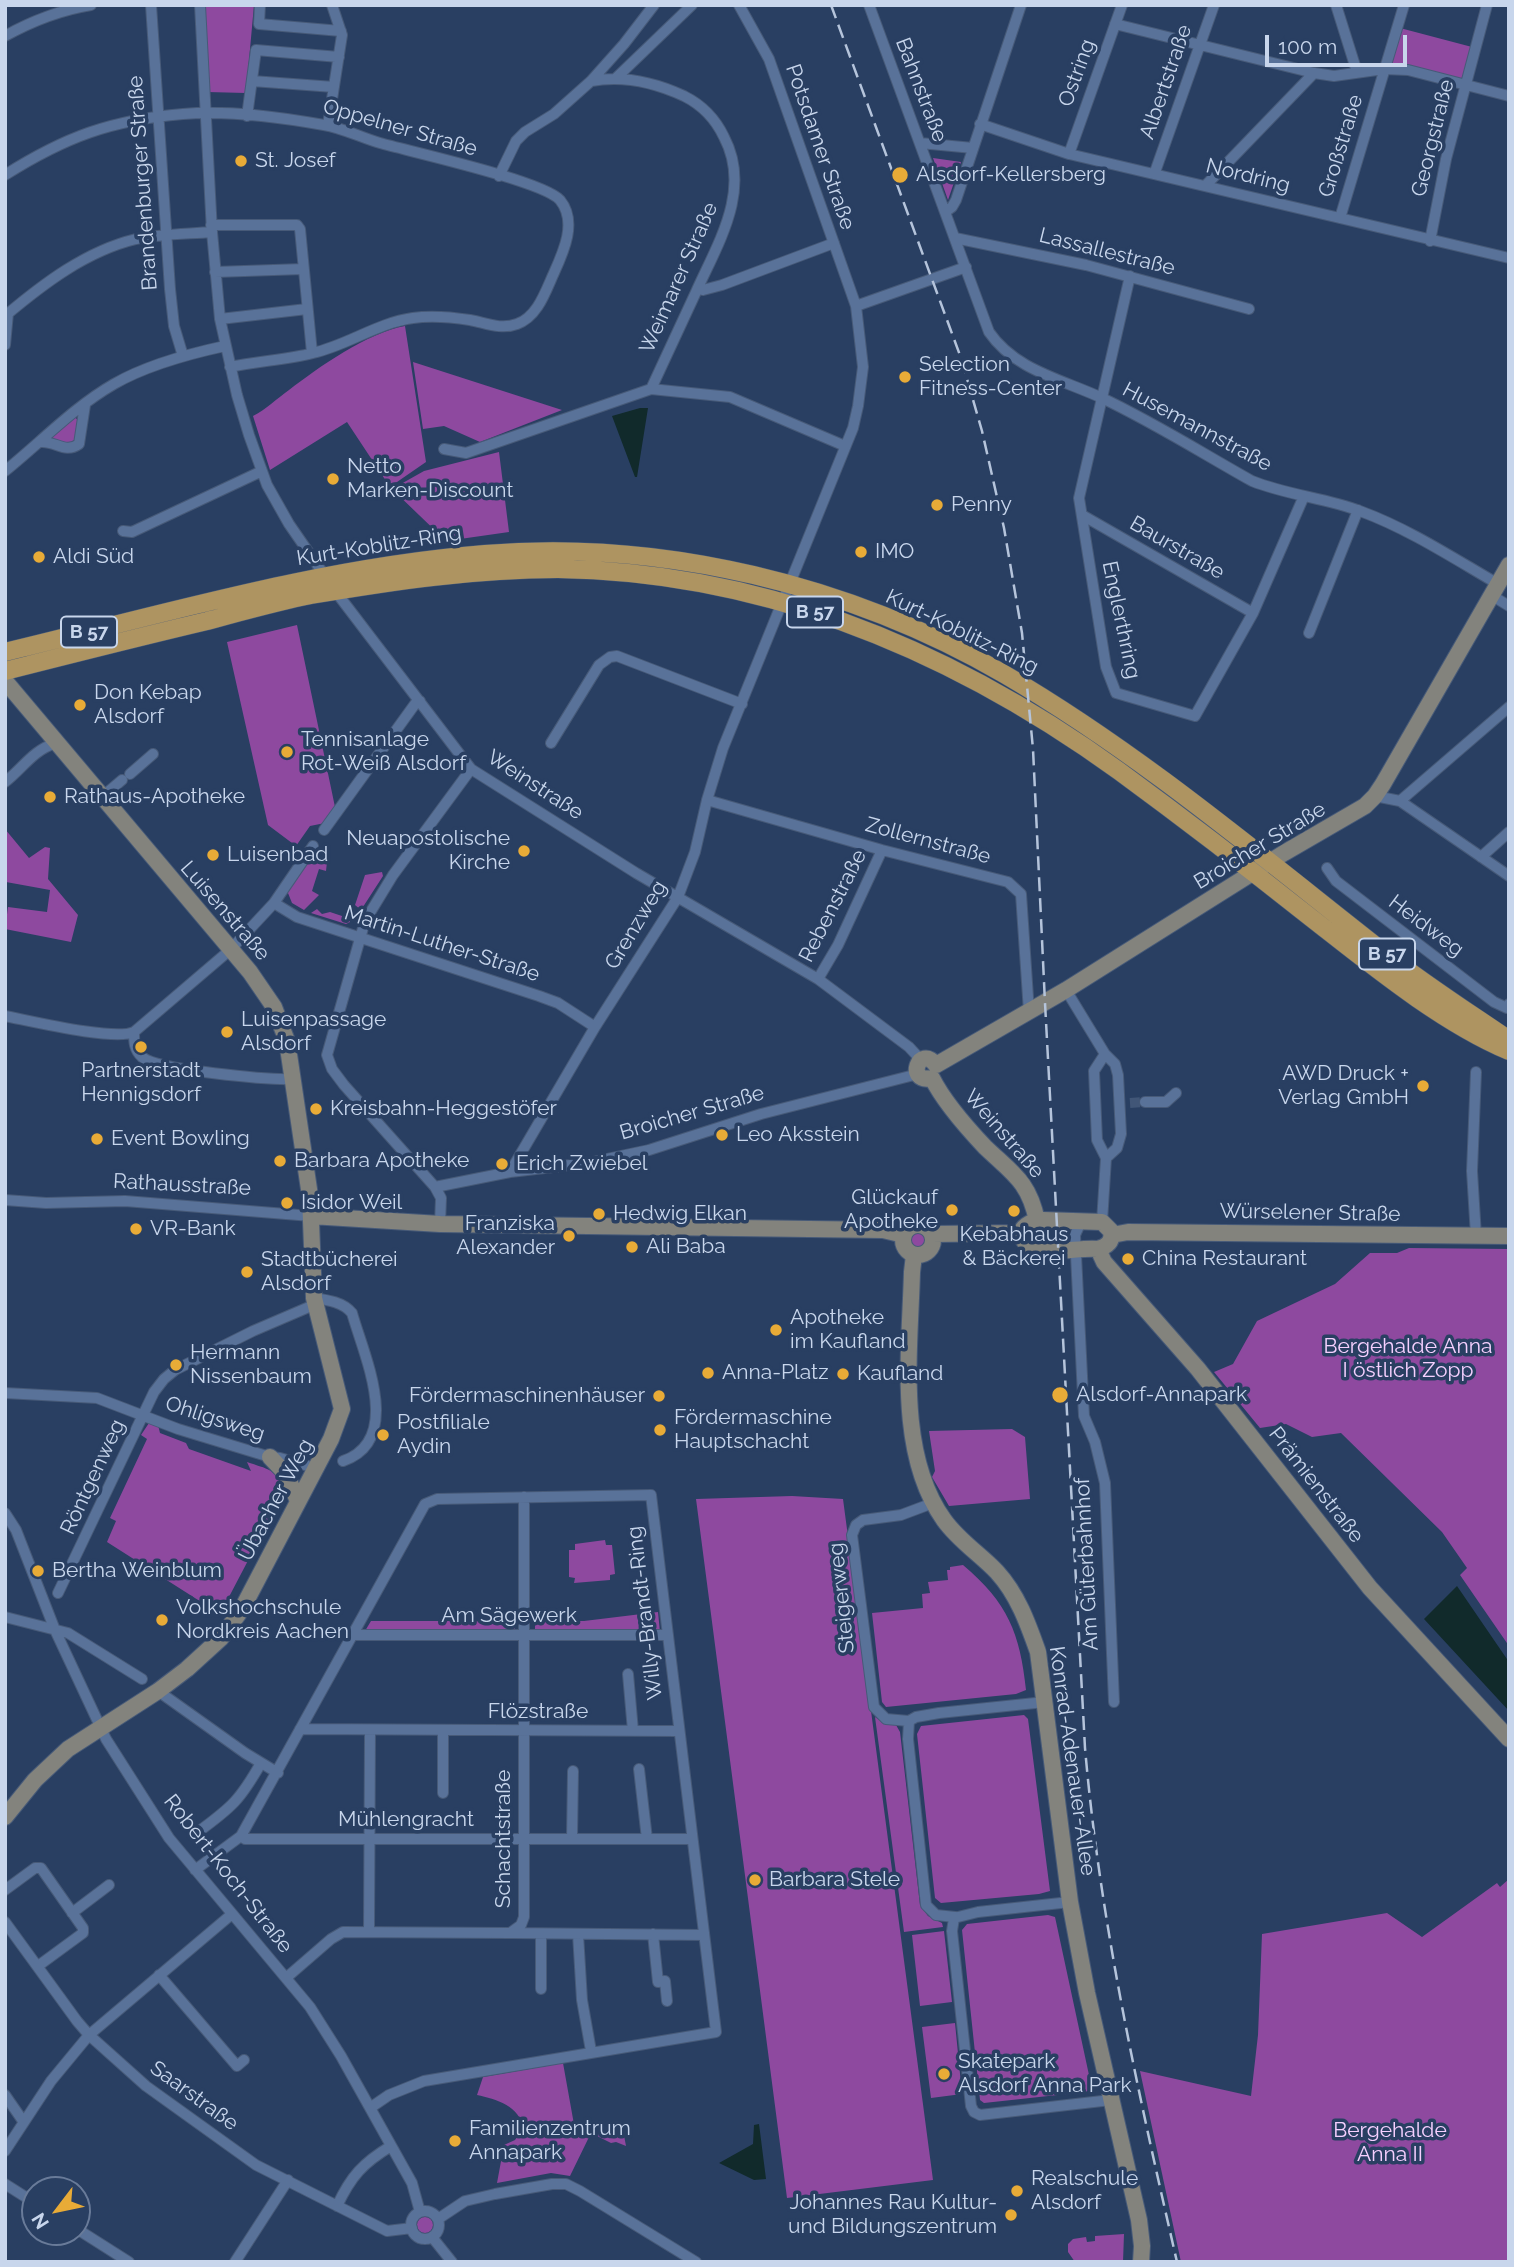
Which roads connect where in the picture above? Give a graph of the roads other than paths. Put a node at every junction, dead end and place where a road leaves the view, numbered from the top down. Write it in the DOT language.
graph roads {
  1 [pos="91,5"];
  2 [pos="151,5"];
  3 [pos="200,5"];
  4 [pos="260,5"];
  5 [pos="332,5"];
  6 [pos="654,5"];
  7 [pos="692,5"];
  8 [pos="739,5"];
  9 [pos="869,5"];
  10 [pos="1021,5"];
  11 [pos="1122,5"];
  12 [pos="1214,5"];
  13 [pos="1336,5"];
  14 [pos="1404,5"];
  15 [pos="1487,5"];
  16 [pos="1115,24"];
  17 [pos="341,31"];
  18 [pos="5,36"];
  19 [pos="1199,44"];
  20 [pos="339,57"];
  21 [pos="1384,69"];
  22 [pos="1357,72"];
  23 [pos="1314,73"];
  24 [pos="615,79"];
  25 [pos="252,81"];
  26 [pos="591,81"];
  27 [pos="1466,85"];
  28 [pos="334,87"];
  29 [pos="1509,96"];
  30 [pos="206,113"];
  31 [pos="247,116"];
  32 [pos="158,117"];
  33 [pos="980,124"];
  34 [pos="328,125"];
  35 [pos="920,143"];
  36 [pos="973,148"];
  37 [pos="1069,154"];
  38 [pos="1155,172"];
  39 [pos="5,175"];
  40 [pos="499,176"];
  41 [pos="1206,185"];
  42 [pos="945,212"];
  43 [pos="1340,218"];
  44 [pos="211,228"];
  45 [pos="166,235"];
  46 [pos="955,238"];
  47 [pos="1430,240"];
  48 [pos="834,243"];
  49 [pos="1509,258"];
  50 [pos="966,267"];
  51 [pos="303,269"];
  52 [pos="215,272"];
  53 [pos="1130,276"];
  54 [pos="698,288"];
  55 [pos="856,306"];
  56 [pos="307,309"];
  57 [pos="1249,309"];
  58 [pos="7,315"];
  59 [pos="220,319"];
  60 [pos="5,345"];
  61 [pos="225,346"];
  62 [pos="312,353"];
  63 [pos="183,356"];
  64 [pos="230,367"];
  65 [pos="651,388"];
  66 [pos="1102,398"];
  67 [pos="85,405"];
  68 [pos="41,442"];
  69 [pos="845,446"];
  70 [pos="444,449"];
  71 [pos="5,471"];
  72 [pos="262,471"];
  73 [pos="1304,496"];
  74 [pos="1359,510"];
  75 [pos="1082,515"];
  76 [pos="123,531"];
  77 [pos="1509,565"];
  78 [pos="331,584"];
  79 [pos="1495,589"];
  80 [pos="785,592"];
  81 [pos="1509,606"];
  82 [pos="1254,613"];
  83 [pos="1309,633"];
  84 [pos="5,652"];
  85 [pos="5,670"];
  86 [pos="5,681"];
  87 [pos="420,701"];
  88 [pos="742,704"];
  89 [pos="1509,707"];
  90 [pos="56,743"];
  91 [pos="551,743"];
  92 [pos="153,754"];
  93 [pos="471,769"];
  94 [pos="5,782"];
  95 [pos="1375,796"];
  96 [pos="102,797"];
  97 [pos="707,800"];
  98 [pos="1400,801"];
  99 [pos="324,830"];
  100 [pos="1509,832"];
  101 [pos="313,846"];
  102 [pos="883,850"];
  103 [pos="1481,857"];
  104 [pos="1269,862"];
  105 [pos="1327,868"];
  106 [pos="1254,873"];
  107 [pos="1509,876"];
  108 [pos="678,897"];
  109 [pos="274,903"];
  110 [pos="360,937"];
  111 [pos="230,950"];
  112 [pos="818,979"];
  113 [pos="1066,990"];
  114 [pos="1508,1006"];
  115 [pos="1029,1013"];
  116 [pos="5,1016"];
  117 [pos="595,1027"];
  118 [pos="134,1032"];
  119 [pos="1509,1040"];
  120 [pos="1509,1051"];
  121 [pos="1105,1054"];
  122 [pos="927,1069"];
  123 [pos="1476,1072"];
  124 [pos="293,1079"];
  125 [pos="1176,1093"];
  126 [pos="1145,1102"];
  127 [pos="1106,1158"];
  128 [pos="510,1171"];
  129 [pos="435,1187"];
  130 [pos="5,1200"];
  131 [pos="311,1216"];
  132 [pos="1037,1221"];
  133 [pos="440,1224"];
  134 [pos="1099,1225"];
  135 [pos="1020,1233"];
  136 [pos="932,1234"];
  137 [pos="904,1235"];
  138 [pos="1476,1236"];
  139 [pos="1509,1236"];
  140 [pos="1096,1249"];
  141 [pos="1075,1250"];
  142 [pos="914,1255"];
  143 [pos="315,1301"];
  144 [pos="5,1393"];
  145 [pos="144,1415"];
  146 [pos="270,1457"];
  147 [pos="343,1461"];
  148 [pos="316,1468"];
  149 [pos="524,1497"];
  150 [pos="298,1501"];
  151 [pos="933,1503"];
  152 [pos="5,1513"];
  153 [pos="58,1593"];
  154 [pos="5,1618"];
  155 [pos="55,1630"];
  156 [pos="351,1635"];
  157 [pos="668,1635"];
  158 [pos="525,1636"];
  159 [pos="628,1674"];
  160 [pos="142,1679"];
  161 [pos="158,1691"];
  162 [pos="1045,1702"];
  163 [pos="1114,1702"];
  164 [pos="909,1721"];
  165 [pos="100,1728"];
  166 [pos="300,1729"];
  167 [pos="370,1731"];
  168 [pos="443,1731"];
  169 [pos="524,1731"];
  170 [pos="633,1731"];
  171 [pos="678,1731"];
  172 [pos="1509,1739"];
  173 [pos="261,1763"];
  174 [pos="639,1769"];
  175 [pos="573,1771"];
  176 [pos="278,1773"];
  177 [pos="443,1793"];
  178 [pos="5,1817"];
  179 [pos="198,1832"];
  180 [pos="241,1836"];
  181 [pos="369,1839"];
  182 [pos="523,1839"];
  183 [pos="572,1839"];
  184 [pos="647,1839"];
  185 [pos="692,1839"];
  186 [pos="195,1870"];
  187 [pos="109,1885"];
  188 [pos="5,1890"];
  189 [pos="1070,1902"];
  190 [pos="72,1913"];
  191 [pos="232,1914"];
  192 [pos="954,1917"];
  193 [pos="5,1922"];
  194 [pos="369,1932"];
  195 [pos="510,1933"];
  196 [pos="541,1934"];
  197 [pos="578,1934"];
  198 [pos="653,1934"];
  199 [pos="704,1935"];
  200 [pos="38,1966"];
  201 [pos="159,1975"];
  202 [pos="286,1978"];
  203 [pos="541,1989"];
  204 [pos="667,2001"];
  205 [pos="89,2035"];
  206 [pos="591,2052"];
  207 [pos="244,2060"];
  208 [pos="6,2097"];
  209 [pos="1111,2100"];
  210 [pos="370,2108"];
  211 [pos="23,2121"];
  212 [pos="391,2146"];
  213 [pos="5,2151"];
  214 [pos="288,2180"];
  215 [pos="5,2185"];
  216 [pos="21,2195"];
  217 [pos="337,2206"];
  218 [pos="420,2212"];
  219 [pos="438,2219"];
  220 [pos="412,2228"];
  221 [pos="432,2237"];
  222 [pos="91,2238"];
  223 [pos="129,2262"];
  224 [pos="234,2262"];
  225 [pos="452,2262"];
  226 [pos="696,2262"];
  227 [pos="1140,2262"];
  1 -- 18 [label="street"];
  2 -- 32 [label="street, Brandenburger Straße"];
  3 -- 30 [label="street, Weinstraße"];
  4 -- 17 [label="street"];
  5 -- 17 [label="street"];
  6 -- 26 [label="street"];
  7 -- 24 [label="street"];
  8 -- 48 [label="street, Potsdamer Straße"];
  9 -- 35 [label="street, Bahnstraße"];
  10 -- 33 [label="street"];
  11 -- 16 [label="street, Ostring"];
  12 -- 19 [label="street, Albertstraße"];
  13 -- 22 [label="street"];
  14 -- 21 [label="street, Großstraße"];
  15 -- 27 [label="street, Georgstraße"];
  16 -- 19 [label="street"];
  16 -- 37 [label="street, Ostring"];
  17 -- 20 [label="street"];
  19 -- 23 [label="street"];
  19 -- 38 [label="street, Albertstraße"];
  20 -- 25 [label="street"];
  20 -- 28 [label="street"];
  21 -- 22 [label="street"];
  21 -- 27 [label="street"];
  21 -- 43 [label="street, Großstraße"];
  22 -- 23 [label="street"];
  23 -- 41 [label="street"];
  24 -- 26 [label="street, Weimarer Straße"];
  24 -- 54 [label="street, Weimarer Straße"];
  25 -- 28 [label="street"];
  25 -- 31 [label="street"];
  26 -- 40 [label="street"];
  27 -- 29 [label="street"];
  27 -- 47 [label="street, Georgstraße"];
  28 -- 34 [label="street"];
  30 -- 31 [label="street, Oppelner Straße"];
  30 -- 32 [label="street, Oppelner Straße"];
  30 -- 44 [label="street, Weinstraße"];
  31 -- 34 [label="street, Oppelner Straße"];
  32 -- 39 [label="street, Oppelner Straße"];
  32 -- 45 [label="street, Brandenburger Straße"];
  33 -- 36 [label="street"];
  33 -- 37 [label="street, Nordring"];
  34 -- 40 [label="street, Oppelner Straße"];
  35 -- 36 [label="street"];
  35 -- 42 [label="street, Bahnstraße"];
  36 -- 42 [label="street"];
  37 -- 38 [label="street, Nordring"];
  38 -- 41 [label="street, Nordring"];
  40 -- 62 [label="street, Oppelner Straße"];
  41 -- 43 [label="street, Nordring"];
  42 -- 46 [label="street, Bahnstraße"];
  43 -- 47 [label="street, Nordring"];
  44 -- 45 [label="street"];
  44 -- 51 [label="street"];
  44 -- 52 [label="street, Weinstraße"];
  45 -- 58 [label="street"];
  45 -- 63 [label="street, Brandenburger Straße"];
  46 -- 50 [label="street, Bahnstraße"];
  46 -- 53 [label="street, Lassallestraße"];
  47 -- 49 [label="street, Nordring"];
  48 -- 54 [label="street"];
  48 -- 55 [label="street, Potsdamer Straße"];
  50 -- 55 [label="street"];
  50 -- 66 [label="street, Husemannstraße"];
  51 -- 52 [label="street"];
  51 -- 56 [label="street"];
  52 -- 59 [label="street, Weinstraße"];
  53 -- 57 [label="street, Lassallestraße"];
  53 -- 66 [label="street, Englerthring"];
  54 -- 65 [label="street, Weimarer Straße"];
  55 -- 69 [label="street, Grenzweg"];
  56 -- 59 [label="street"];
  56 -- 62 [label="street"];
  58 -- 60 [label="street"];
  59 -- 61 [label="street, Weinstraße"];
  61 -- 63 [label="street"];
  61 -- 64 [label="street, Weinstraße"];
  62 -- 64 [label="street, Oppelner Straße"];
  63 -- 67 [label="street"];
  64 -- 72 [label="street, Weinstraße"];
  65 -- 69 [label="street"];
  65 -- 70 [label="street"];
  66 -- 73 [label="street, Husemannstraße"];
  66 -- 75 [label="street, Englerthring"];
  67 -- 68 [label="street"];
  67 -- 68 [label="street"];
  68 -- 71 [label="street"];
  69 -- 80 [label="street, Grenzweg"];
  72 -- 76 [label="street"];
  72 -- 78 [label="street, Weinstraße"];
  73 -- 74 [label="street, Husemannstraße"];
  73 -- 82 [label="street, Englerthring"];
  74 -- 79 [label="street, Husemannstraße"];
  74 -- 83 [label="street"];
  75 -- 82 [label="street, Baurstraße"];
  75 -- 82 [label="street, Englerthring"];
  77 -- 79 [label="main road, Broicher Straße"];
  78 -- 80 [label="main road, Kurt-Koblitz-Ring / B 57"];
  78 -- 84 [label="main road, Kurt-Koblitz-Ring / B 57"];
  78 -- 85 [label="main road, Kurt-Koblitz-Ring / B 57"];
  78 -- 87 [label="street, Weinstraße"];
  79 -- 81 [label="street, Husemannstraße"];
  79 -- 95 [label="main road, Broicher Straße"];
  80 -- 88 [label="street, Grenzweg"];
  80 -- 104 [label="main road, Kurt-Koblitz-Ring / B 57"];
  80 -- 106 [label="main road, Kurt-Koblitz-Ring / B 57"];
  86 -- 90 [label="main road, Luisenstraße"];
  87 -- 93 [label="street, Weinstraße"];
  87 -- 99 [label="street"];
  88 -- 91 [label="street"];
  88 -- 97 [label="street, Grenzweg"];
  89 -- 98 [label="street"];
  90 -- 94 [label="street"];
  90 -- 96 [label="main road, Luisenstraße"];
  92 -- 96 [label="street"];
  93 -- 108 [label="street, Weinstraße"];
  93 -- 110 [label="street"];
  95 -- 98 [label="street"];
  95 -- 104 [label="main road, Broicher Straße"];
  96 -- 111 [label="main road, Luisenstraße"];
  97 -- 102 [label="street, Zollernstraße"];
  97 -- 108 [label="street, Grenzweg"];
  98 -- 103 [label="street"];
  100 -- 103 [label="street"];
  101 -- 109 [label="street"];
  102 -- 112 [label="street, Rebenstraße"];
  102 -- 115 [label="street, Zollernstraße"];
  103 -- 107 [label="street"];
  104 -- 106 [label="main road, Broicher Straße"];
  104 -- 119 [label="main road, Kurt-Koblitz-Ring / B 57"];
  105 -- 114 [label="street, Heidweg"];
  106 -- 113 [label="main road, Broicher Straße"];
  106 -- 120 [label="main road, Kurt-Koblitz-Ring / B 57"];
  108 -- 112 [label="street, Weinstraße"];
  108 -- 117 [label="street, Grenzweg"];
  109 -- 110 [label="street, Martin-Luther-Straße"];
  109 -- 111 [label="street"];
  110 -- 117 [label="street, Martin-Luther-Straße"];
  110 -- 129 [label="street"];
  111 -- 118 [label="street"];
  111 -- 124 [label="main road, Luisenstraße"];
  112 -- 122 [label="street, Weinstraße"];
  113 -- 115 [label="main road, Broicher Straße"];
  113 -- 121 [label="street"];
  115 -- 122 [label="main road, Broicher Straße"];
  116 -- 118 [label="street"];
  117 -- 128 [label="street, Grenzweg"];
  118 -- 124 [label="street"];
  121 -- 127 [label="street"];
  121 -- 127 [label="street"];
  122 -- 128 [label="street, Broicher Straße"];
  122 -- 132 [label="main road, Weinstraße"];
  123 -- 138 [label="street"];
  124 -- 131 [label="main road, Luisenstraße"];
  125 -- 126 [label="street"];
  127 -- 134 [label="street, Am Güterbahnhof"];
  128 -- 129 [label="street, Broicher Straße"];
  129 -- 133 [label="street"];
  130 -- 131 [label="street, Rathausstraße"];
  131 -- 133 [label="main road, Rathausstraße"];
  131 -- 143 [label="main road, Übacher Weg"];
  132 -- 134 [label="main road, Würselener Straße"];
  132 -- 135 [label="main road"];
  133 -- 137 [label="main road, Rathausstraße"];
  134 -- 138 [label="main road, Würselener Straße"];
  134 -- 140 [label="main road"];
  134 -- 140 [label="main road"];
  134 -- 141 [label="street, Am Güterbahnhof"];
  135 -- 136 [label="main road"];
  135 -- 141 [label="main road"];
  136 -- 137 [label="main road"];
  136 -- 142 [label="main road"];
  137 -- 142 [label="main road"];
  138 -- 139 [label="main road, Würselener Straße"];
  140 -- 141 [label="main road"];
  140 -- 172 [label="main road, Prämienstraße"];
  141 -- 163 [label="street, Am Güterbahnhof"];
  142 -- 151 [label="main road, Konrad-Adenauer-Allee"];
  143 -- 145 [label="street, Röntgenweg"];
  143 -- 147 [label="street"];
  143 -- 148 [label="main road, Übacher Weg"];
  144 -- 145 [label="street, Ohligsweg"];
  145 -- 146 [label="street, Ohligsweg"];
  145 -- 153 [label="street, Röntgenweg"];
  146 -- 148 [label="street, Ohligsweg"];
  146 -- 150 [label="main road"];
  148 -- 150 [label="main road, Übacher Weg"];
  149 -- 156 [label="street, Willy-Brandt-Ring"];
  149 -- 157 [label="street, Willy-Brandt-Ring"];
  149 -- 158 [label="street, Schachtstraße"];
  150 -- 161 [label="main road, Übacher Weg"];
  151 -- 162 [label="main road, Konrad-Adenauer-Allee"];
  151 -- 164 [label="street, Steigerweg"];
  152 -- 155 [label="street, Robert-Koch-Straße"];
  154 -- 155 [label="street"];
  155 -- 160 [label="street"];
  155 -- 165 [label="street, Robert-Koch-Straße"];
  156 -- 158 [label="street, Am Sägewerk"];
  156 -- 166 [label="street, Willy-Brandt-Ring"];
  157 -- 158 [label="street, Am Sägewerk"];
  157 -- 171 [label="street, Willy-Brandt-Ring"];
  158 -- 169 [label="street, Schachtstraße"];
  159 -- 170 [label="street"];
  161 -- 165 [label="main road, Übacher Weg"];
  161 -- 173 [label="street"];
  162 -- 164 [label="street"];
  162 -- 189 [label="main road, Konrad-Adenauer-Allee"];
  164 -- 192 [label="street"];
  165 -- 178 [label="main road, Übacher Weg"];
  165 -- 186 [label="street, Robert-Koch-Straße"];
  166 -- 167 [label="street, Flözstraße"];
  166 -- 176 [label="street, Willy-Brandt-Ring"];
  167 -- 168 [label="street, Flözstraße"];
  167 -- 181 [label="street"];
  168 -- 169 [label="street, Flözstraße"];
  168 -- 177 [label="street"];
  169 -- 170 [label="street, Flözstraße"];
  169 -- 182 [label="street, Schachtstraße"];
  170 -- 171 [label="street, Flözstraße"];
  171 -- 185 [label="street, Willy-Brandt-Ring"];
  173 -- 176 [label="street"];
  173 -- 179 [label="street"];
  174 -- 184 [label="street"];
  175 -- 183 [label="street"];
  176 -- 180 [label="street, Willy-Brandt-Ring"];
  180 -- 181 [label="street, Mühlengracht"];
  180 -- 186 [label="street, Willy-Brandt-Ring"];
  181 -- 182 [label="street, Mühlengracht"];
  181 -- 194 [label="street"];
  182 -- 183 [label="street, Mühlengracht"];
  182 -- 195 [label="street, Schachtstraße"];
  183 -- 184 [label="street, Mühlengracht"];
  184 -- 185 [label="street, Mühlengracht"];
  185 -- 199 [label="street, Willy-Brandt-Ring"];
  186 -- 191 [label="street, Robert-Koch-Straße"];
  187 -- 190 [label="street"];
  188 -- 190 [label="street"];
  189 -- 192 [label="street"];
  189 -- 209 [label="main road, Konrad-Adenauer-Allee"];
  190 -- 200 [label="street"];
  191 -- 201 [label="street"];
  191 -- 202 [label="street, Robert-Koch-Straße"];
  192 -- 209 [label="street"];
  193 -- 200 [label="street, Saarstraße"];
  194 -- 195 [label="street, Schachtstraße"];
  194 -- 202 [label="street, Schachtstraße"];
  195 -- 196 [label="street"];
  196 -- 197 [label="street"];
  196 -- 203 [label="street"];
  197 -- 198 [label="street"];
  197 -- 206 [label="street"];
  198 -- 199 [label="street"];
  198 -- 204 [label="street"];
  199 -- 206 [label="street, Willy-Brandt-Ring"];
  200 -- 205 [label="street, Saarstraße"];
  201 -- 205 [label="street"];
  201 -- 207 [label="street"];
  202 -- 210 [label="street, Robert-Koch-Straße"];
  205 -- 211 [label="street"];
  205 -- 214 [label="street, Saarstraße"];
  206 -- 210 [label="street, Willy-Brandt-Ring"];
  208 -- 211 [label="street"];
  209 -- 227 [label="main road, Konrad-Adenauer-Allee"];
  210 -- 212 [label="street, Robert-Koch-Straße"];
  211 -- 213 [label="street"];
  212 -- 217 [label="street"];
  212 -- 218 [label="street, Robert-Koch-Straße"];
  214 -- 217 [label="street, Saarstraße"];
  214 -- 224 [label="street"];
  215 -- 216 [label="street"];
  217 -- 220 [label="street, Saarstraße"];
  218 -- 219 [label="street"];
  218 -- 220 [label="street"];
  219 -- 221 [label="street"];
  219 -- 226 [label="street"];
  220 -- 221 [label="street"];
  221 -- 225 [label="street"];
  222 -- 223 [label="street"];
}
